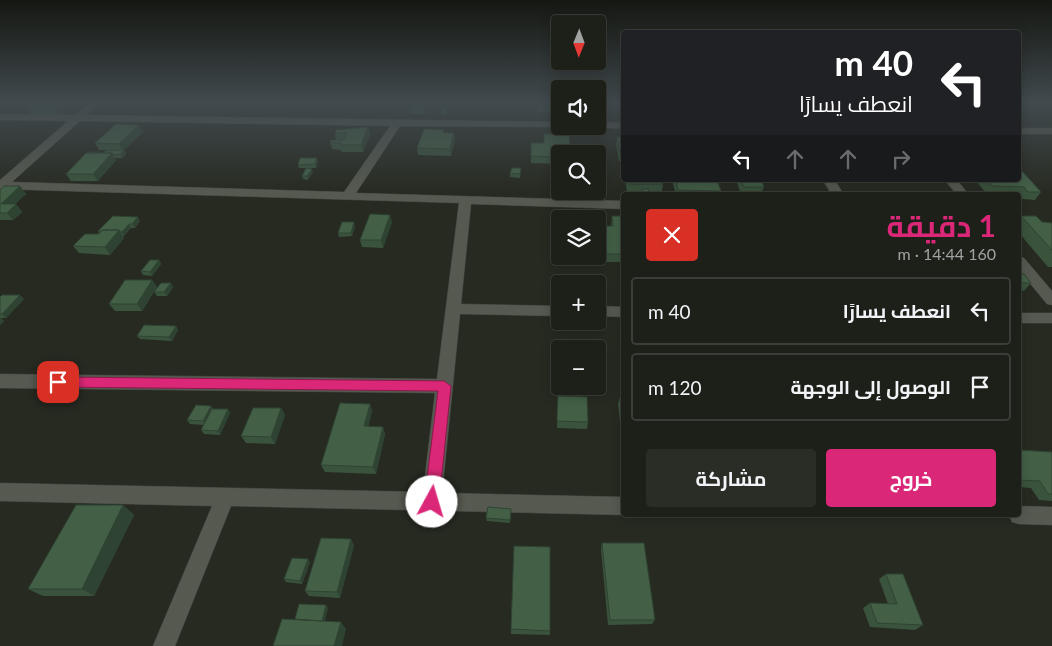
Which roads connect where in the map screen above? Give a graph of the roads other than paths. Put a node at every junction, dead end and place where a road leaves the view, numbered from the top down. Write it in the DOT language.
graph roads {
  1 [pos="60,133"];
  2 [pos="390,133"];
  3 [pos="953,182"];
  4 [pos="0,185"];
  5 [pos="961,192"];
  6 [pos="348,196"];
  7 [pos="466,200"];
  8 [pos="621,205"];
  9 [pos="1021,263"];
  10 [pos="1052,300"];
  11 [pos="453,309"];
  12 [pos="551,310"];
  13 [pos="606,311"];
  14 [pos="621,312"];
  15 [pos="1021,318"];
  16 [pos="1052,318"];
  17 [pos="0,381"];
  18 [pos="444,386"];
  19 [pos="0,492"];
  20 [pos="225,497"];
  21 [pos="432,502"];
  22 [pos="621,506"];
  23 [pos="1021,515"];
  24 [pos="1052,516"];
  25 [pos="164,646"];
  1 -- 4 [label="street"];
  2 -- 6 [label="street"];
  3 -- 5 [label="street"];
  4 -- 6 [label="street"];
  6 -- 7 [label="street"];
  7 -- 8 [label="street"];
  7 -- 11 [label="street"];
  9 -- 10 [label="street"];
  11 -- 12 [label="street"];
  11 -- 18 [label="street"];
  13 -- 14 [label="street"];
  15 -- 16 [label="street"];
  17 -- 18 [label="street"];
  18 -- 21 [label="street"];
  19 -- 20 [label="street"];
  20 -- 21 [label="street"];
  20 -- 25 [label="street"];
  21 -- 22 [label="street"];
  23 -- 24 [label="street"];
}
